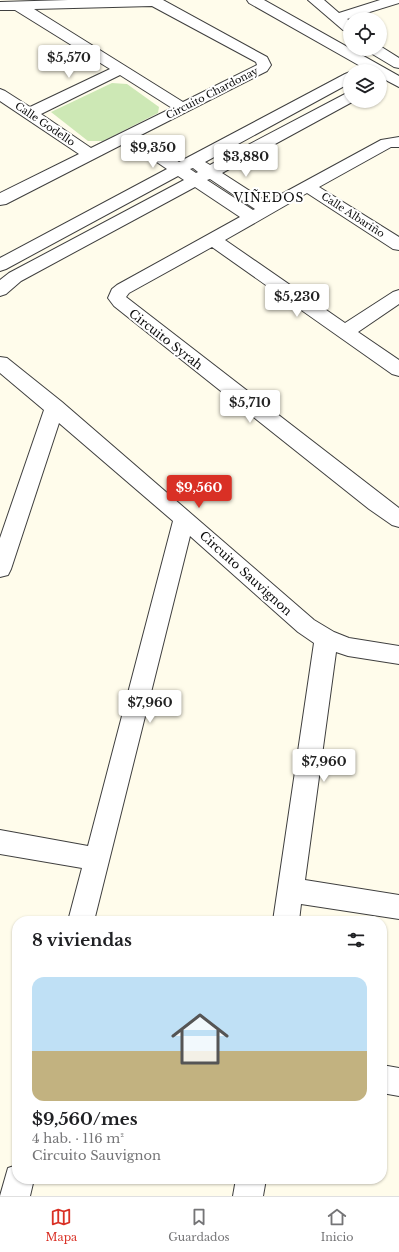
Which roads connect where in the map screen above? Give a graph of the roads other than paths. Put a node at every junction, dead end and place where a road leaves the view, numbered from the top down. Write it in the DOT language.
graph roads {
  1 [pos="254,0"];
  2 [pos="315,0"];
  3 [pos="364,0"];
  4 [pos="395,0"];
  5 [pos="399,3"];
  6 [pos="0,6"];
  7 [pos="19,6"];
  8 [pos="333,14"];
  9 [pos="343,23"];
  10 [pos="393,61"];
  11 [pos="359,64"];
  12 [pos="381,64"];
  13 [pos="121,69"];
  14 [pos="343,81"];
  15 [pos="0,94"];
  16 [pos="343,101"];
  17 [pos="183,108"];
  18 [pos="30,114"];
  19 [pos="143,128"];
  20 [pos="128,136"];
  21 [pos="399,142"];
  22 [pos="90,154"];
  23 [pos="194,162"];
  24 [pos="179,170"];
  25 [pos="209,172"];
  26 [pos="194,180"];
  27 [pos="307,186"];
  28 [pos="0,200"];
  29 [pos="266,209"];
  30 [pos="252,217"];
  31 [pos="214,240"];
  32 [pos="399,245"];
  33 [pos="0,265"];
  34 [pos="0,290"];
  35 [pos="399,296"];
  36 [pos="344,332"];
  37 [pos="0,363"];
  38 [pos="399,370"];
  39 [pos="55,407"];
  40 [pos="184,518"];
  41 [pos="399,519"];
  42 [pos="0,569"];
  43 [pos="326,639"];
  44 [pos="399,655"];
  45 [pos="0,842"];
  46 [pos="96,859"];
  47 [pos="290,890"];
  48 [pos="399,907"];
  49 [pos="82,916"];
  50 [pos="287,916"];
  51 [pos="387,1080"];
  52 [pos="399,1082"];
  53 [pos="18,1184"];
  54 [pos="250,1184"];
  55 [pos="15,1196"];
  56 [pos="248,1196"];
  1 -- 11 [label="street"];
  2 -- 8 [label="street"];
  3 -- 8 [label="street"];
  4 -- 5 [label="street"];
  4 -- 8 [label="street"];
  6 -- 7 [label="street, Circuito Chardonay"];
  7 -- 13 [label="street"];
  7 -- 17 [label="street, Circuito Chardonay"];
  8 -- 9 [label="street"];
  10 -- 12 [label="street"];
  13 -- 17 [label="street"];
  13 -- 18 [label="street"];
  14 -- 23 [label="street"];
  15 -- 18 [label="street, Calle Godello"];
  16 -- 25 [label="street"];
  17 -- 19 [label="street, Circuito Chardonay"];
  18 -- 22 [label="street, Calle Godello"];
  19 -- 20 [label="street, Circuito Chardonay"];
  19 -- 23 [label="street"];
  20 -- 22 [label="street, Circuito Chardonay"];
  20 -- 24 [label="street"];
  21 -- 27 [label="street, Circuito Syrah"];
  22 -- 28 [label="street, Circuito Chardonay"];
  23 -- 24 [label="street"];
  23 -- 25 [label="street"];
  24 -- 26 [label="street"];
  24 -- 33 [label="street"];
  25 -- 26 [label="street"];
  25 -- 29 [label="street"];
  26 -- 30 [label="street"];
  26 -- 34 [label="street"];
  27 -- 29 [label="street, Circuito Syrah"];
  27 -- 32 [label="street, Calle Albariño"];
  29 -- 30 [label="street, Circuito Syrah"];
  30 -- 31 [label="street, Circuito Syrah"];
  31 -- 36 [label="street"];
  31 -- 41 [label="street, Circuito Syrah"];
  35 -- 36 [label="street"];
  36 -- 38 [label="street"];
  37 -- 39 [label="street, Circuito Sauvignon"];
  39 -- 40 [label="street, Circuito Sauvignon"];
  39 -- 42 [label="street"];
  40 -- 43 [label="street, Circuito Sauvignon"];
  40 -- 46 [label="street"];
  43 -- 44 [label="street, Circuito Sauvignon"];
  43 -- 47 [label="street"];
  45 -- 46 [label="street"];
  46 -- 49 [label="street"];
  47 -- 48 [label="street"];
  47 -- 50 [label="street"];
  51 -- 52 [label="street"];
  53 -- 55 [label="street"];
  54 -- 56 [label="street"];
}
